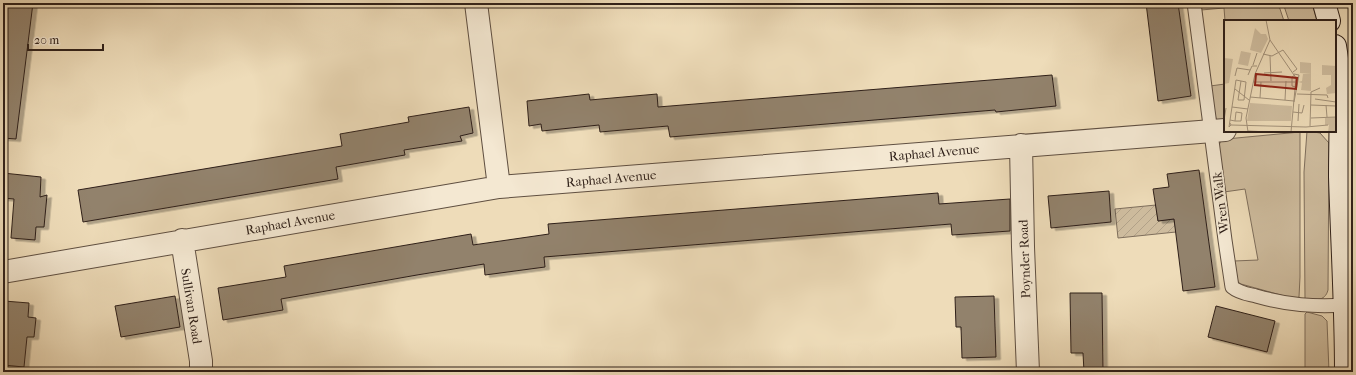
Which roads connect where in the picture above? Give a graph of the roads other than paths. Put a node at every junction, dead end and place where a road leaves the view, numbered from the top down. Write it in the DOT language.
graph roads {
  1 [pos="476,3"];
  2 [pos="1194,3"];
  3 [pos="1324,3"];
  4 [pos="1329,20"];
  5 [pos="1336,71"];
  6 [pos="1338,121"];
  7 [pos="1218,131"];
  8 [pos="1021,145"];
  9 [pos="498,187"];
  10 [pos="182,240"];
  11 [pos="3,272"];
  12 [pos="1346,305"];
  13 [pos="201,372"];
  14 [pos="1028,372"];
  15 [pos="1346,372"];
  1 -- 9 [label="street"];
  2 -- 7 [label="lane, Wren Walk"];
  3 -- 4 [label="street"];
  5 -- 6 [label="street"];
  6 -- 12 [label="street"];
  7 -- 8 [label="street, Raphael Avenue"];
  7 -- 12 [label="lane, Wren Walk"];
  8 -- 9 [label="street, Raphael Avenue"];
  8 -- 14 [label="street, Poynder Road"];
  9 -- 10 [label="street, Raphael Avenue"];
  10 -- 11 [label="street, Raphael Avenue"];
  10 -- 13 [label="street, Sullivan Road"];
  12 -- 15 [label="street"];
}
